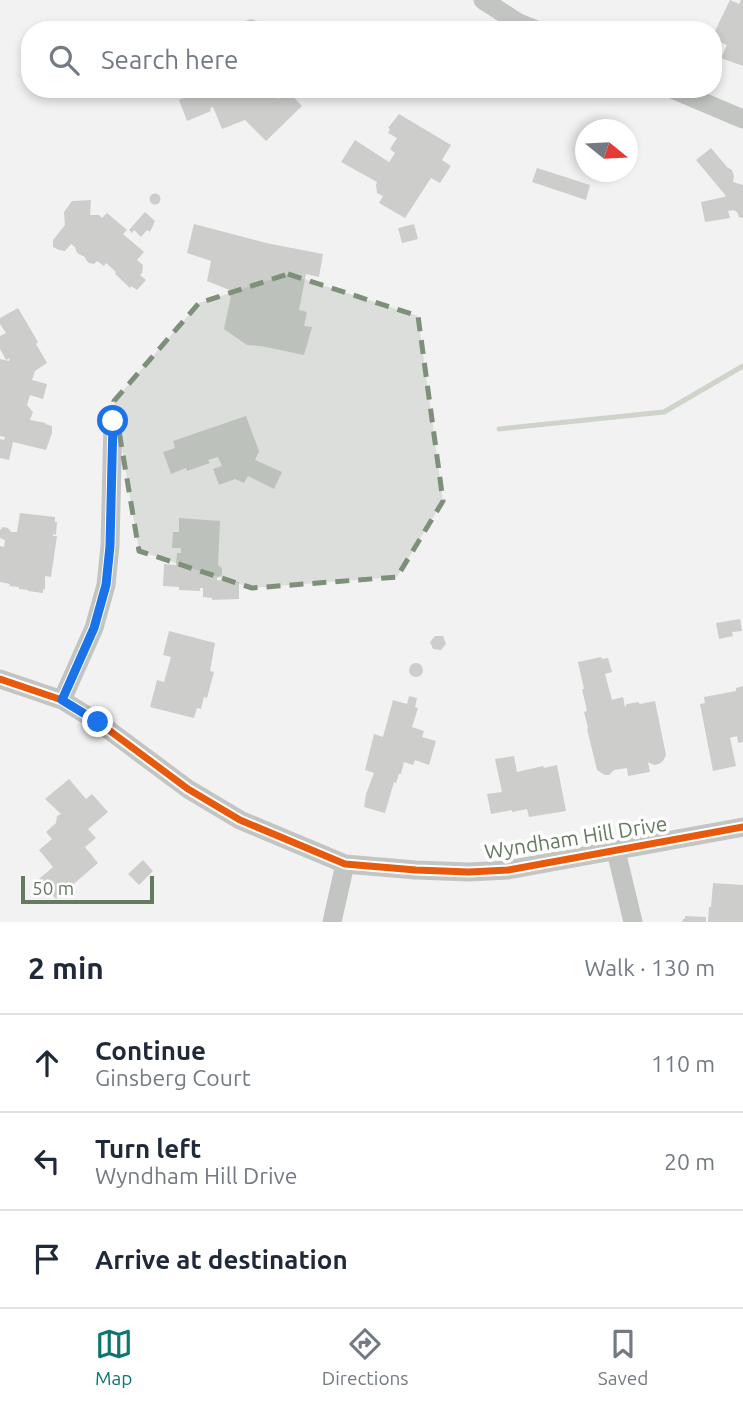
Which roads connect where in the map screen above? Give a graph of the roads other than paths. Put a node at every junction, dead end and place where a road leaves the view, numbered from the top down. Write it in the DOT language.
graph roads {
  1 [pos="483,0"];
  2 [pos="515,21"];
  3 [pos="693,98"];
  4 [pos="743,119"];
  5 [pos="113,421"];
  6 [pos="0,679"];
  7 [pos="62,700"];
  8 [pos="743,827"];
  9 [pos="616,851"];
  10 [pos="345,864"];
  11 [pos="332,922"];
  12 [pos="633,922"];
  1 -- 2 [label="street"];
  3 -- 4 [label="street"];
  5 -- 7 [label="street"];
  6 -- 7 [label="street, Wyndham Hill Drive"];
  7 -- 10 [label="street, Wyndham Hill Drive"];
  8 -- 9 [label="street, Wyndham Hill Drive"];
  9 -- 10 [label="street, Wyndham Hill Drive"];
  9 -- 12 [label="street"];
  10 -- 11 [label="street"];
}
